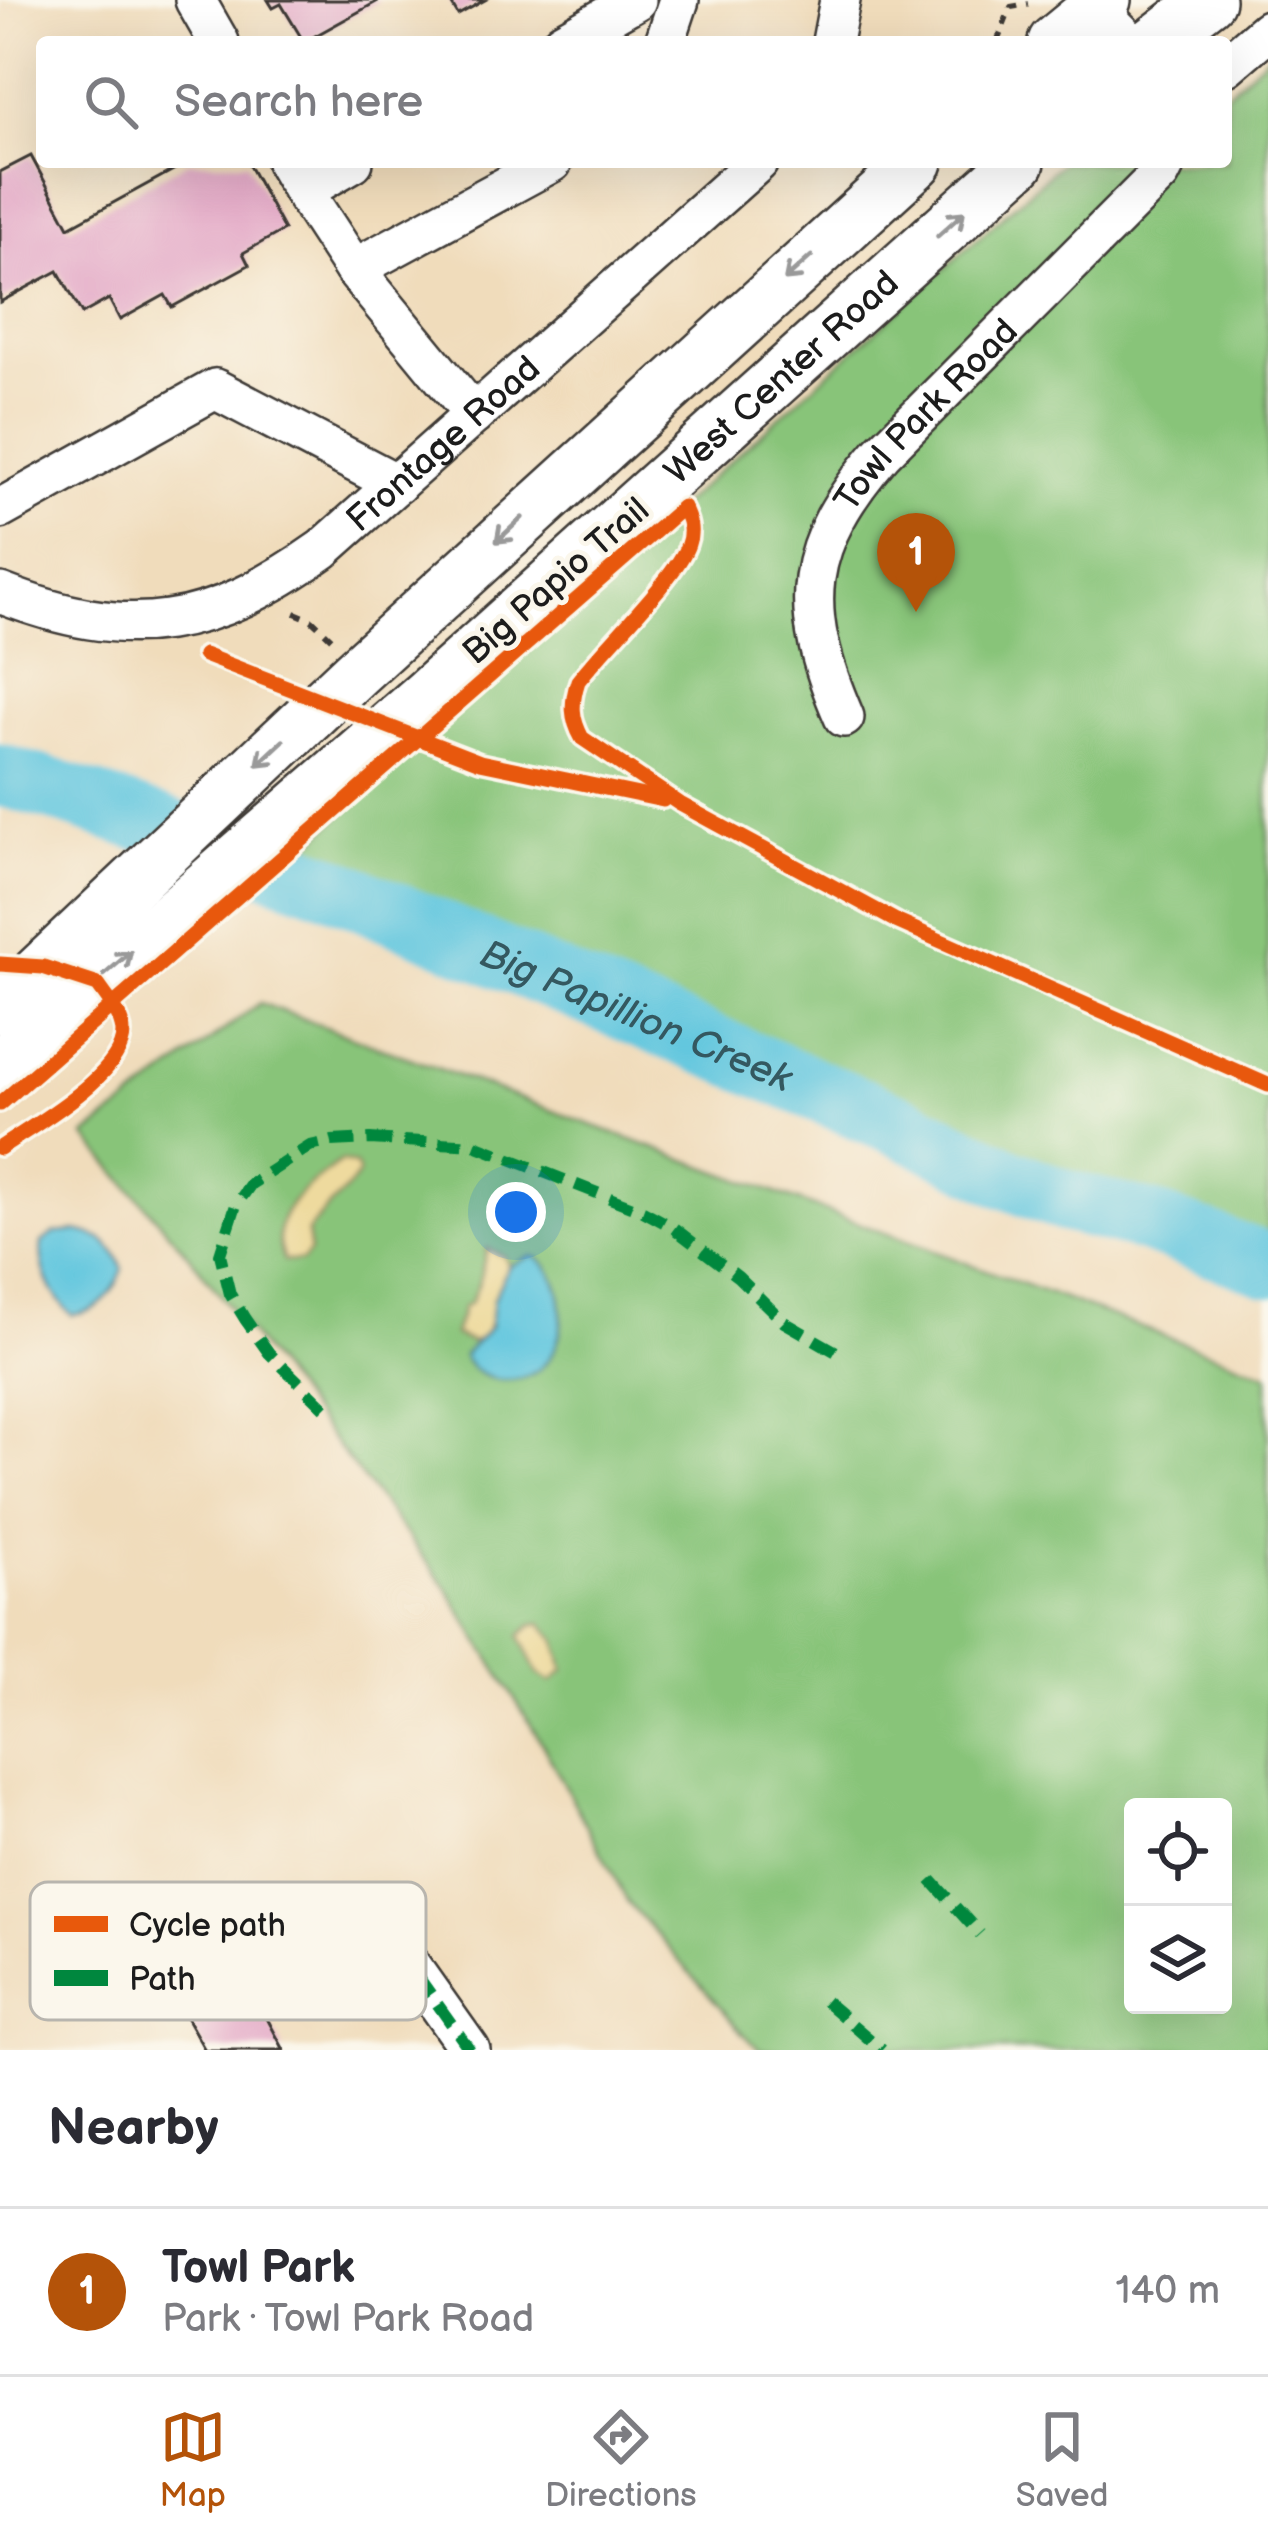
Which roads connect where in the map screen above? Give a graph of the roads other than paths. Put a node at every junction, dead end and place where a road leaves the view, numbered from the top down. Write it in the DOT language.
graph roads {
  1 [pos="195,0"];
  2 [pos="636,0"];
  3 [pos="679,0"];
  4 [pos="840,0"];
  5 [pos="1210,0"];
  6 [pos="1105,12"];
  7 [pos="1268,30"];
  8 [pos="216,36"];
  9 [pos="573,36"];
  10 [pos="667,36"];
  11 [pos="833,36"];
  12 [pos="1064,36"];
  13 [pos="1162,36"];
  14 [pos="1232,61"];
  15 [pos="328,168"];
  16 [pos="541,168"];
  17 [pos="751,168"];
  18 [pos="910,168"];
  19 [pos="1012,168"];
  20 [pos="1163,168"];
  21 [pos="294,176"];
  22 [pos="354,269"];
  23 [pos="474,415"];
  24 [pos="397,484"];
  25 [pos="0,509"];
  26 [pos="0,592"];
  27 [pos="844,717"];
  28 [pos="10,1038"];
  29 [pos="426,1988"];
  30 [pos="470,2050"];
  1 -- 8 [label="street"];
  2 -- 9 [label="street"];
  3 -- 10 [label="street"];
  4 -- 11 [label="street"];
  5 -- 13 [label="main road"];
  6 -- 12 [label="main road"];
  7 -- 14 [label="street"];
  15 -- 21 [label="street"];
  16 -- 22 [label="street"];
  17 -- 23 [label="street, Frontage Road"];
  18 -- 28 [label="main road, West Center Road, one-way"];
  28 -- 19 [label="main road, West Center Road, one-way"];
  20 -- 27 [label="street, Towl Park Road"];
  21 -- 22 [label="street"];
  22 -- 23 [label="street"];
  23 -- 24 [label="street, Frontage Road"];
  24 -- 25 [label="street"];
  24 -- 26 [label="street, Frontage Road"];
  29 -- 30 [label="street"];
}
